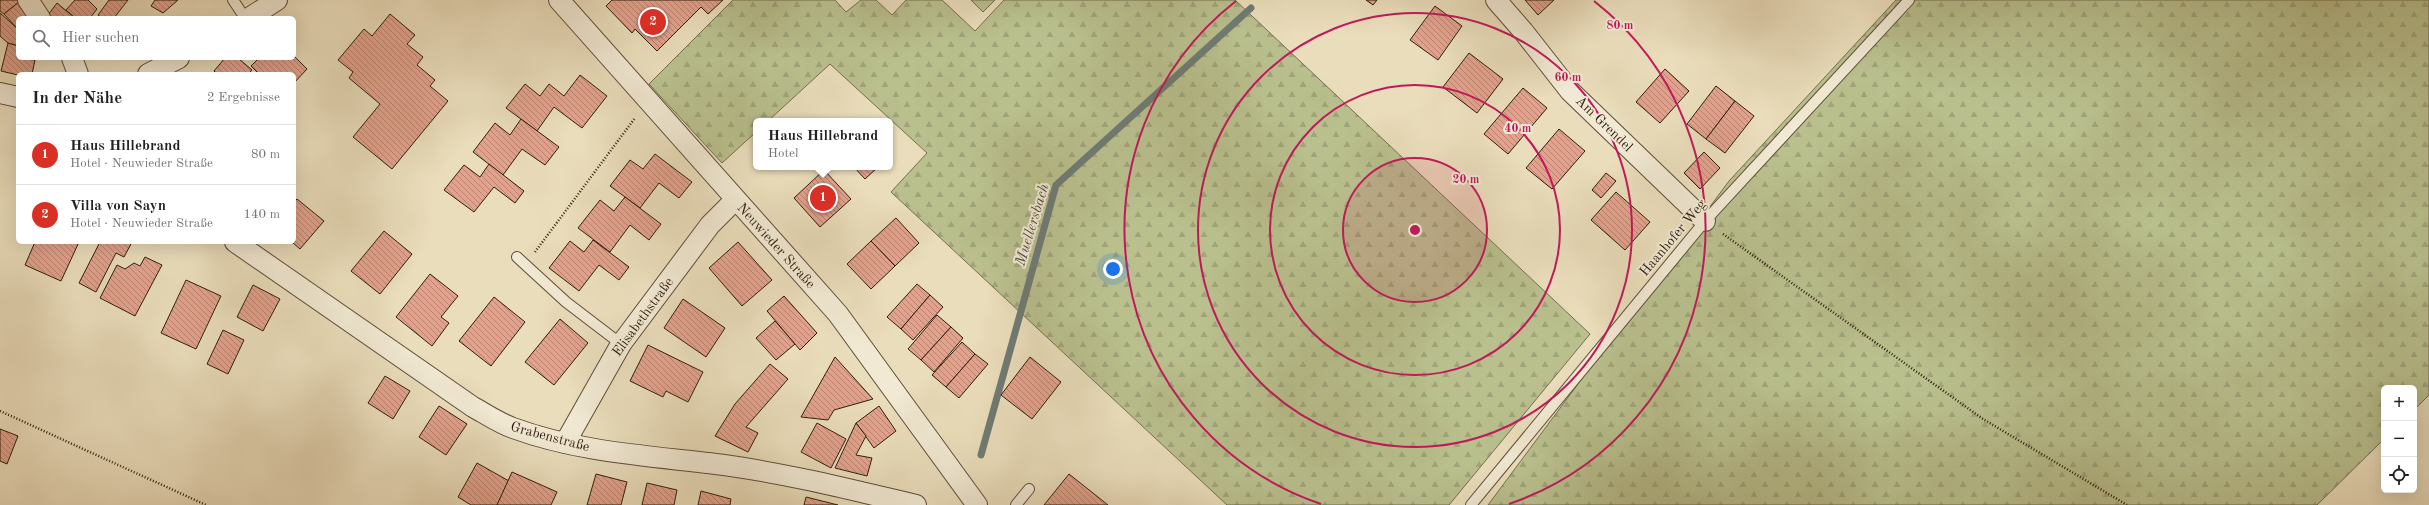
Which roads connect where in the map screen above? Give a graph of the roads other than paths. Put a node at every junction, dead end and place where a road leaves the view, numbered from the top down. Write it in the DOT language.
graph roads {
  1 [pos="28,0"];
  2 [pos="233,0"];
  3 [pos="277,0"];
  4 [pos="559,0"];
  5 [pos="1496,0"];
  6 [pos="1909,0"];
  7 [pos="39,16"];
  8 [pos="244,16"];
  9 [pos="253,16"];
  10 [pos="73,60"];
  11 [pos="176,60"];
  12 [pos="77,72"];
  13 [pos="152,72"];
  14 [pos="0,93"];
  15 [pos="16,97"];
  16 [pos="734,200"];
  17 [pos="1705,221"];
  18 [pos="238,244"];
  19 [pos="517,258"];
  20 [pos="621,344"];
  21 [pos="564,443"];
  22 [pos="1029,489"];
  23 [pos="916,505"];
  24 [pos="977,505"];
  25 [pos="1016,505"];
  26 [pos="1471,505"];
  1 -- 7 [label="street"];
  2 -- 8 [label="lane"];
  3 -- 9 [label="street"];
  4 -- 16 [label="street, Neuwieder Straße"];
  5 -- 17 [label="street, Am Grendel"];
  6 -- 17 [label="lane, Haanhofer Weg"];
  10 -- 12 [label="street"];
  11 -- 13 [label="street"];
  14 -- 15 [label="street"];
  16 -- 20 [label="street, Elisabethstraße"];
  16 -- 24 [label="street, Neuwieder Straße"];
  17 -- 26 [label="lane, Haanhofer Weg"];
  18 -- 21 [label="street, Grabenstraße"];
  19 -- 20 [label="lane"];
  20 -- 21 [label="street, Elisabethstraße"];
  21 -- 23 [label="street, Grabenstraße"];
  22 -- 25 [label="lane"];
}
